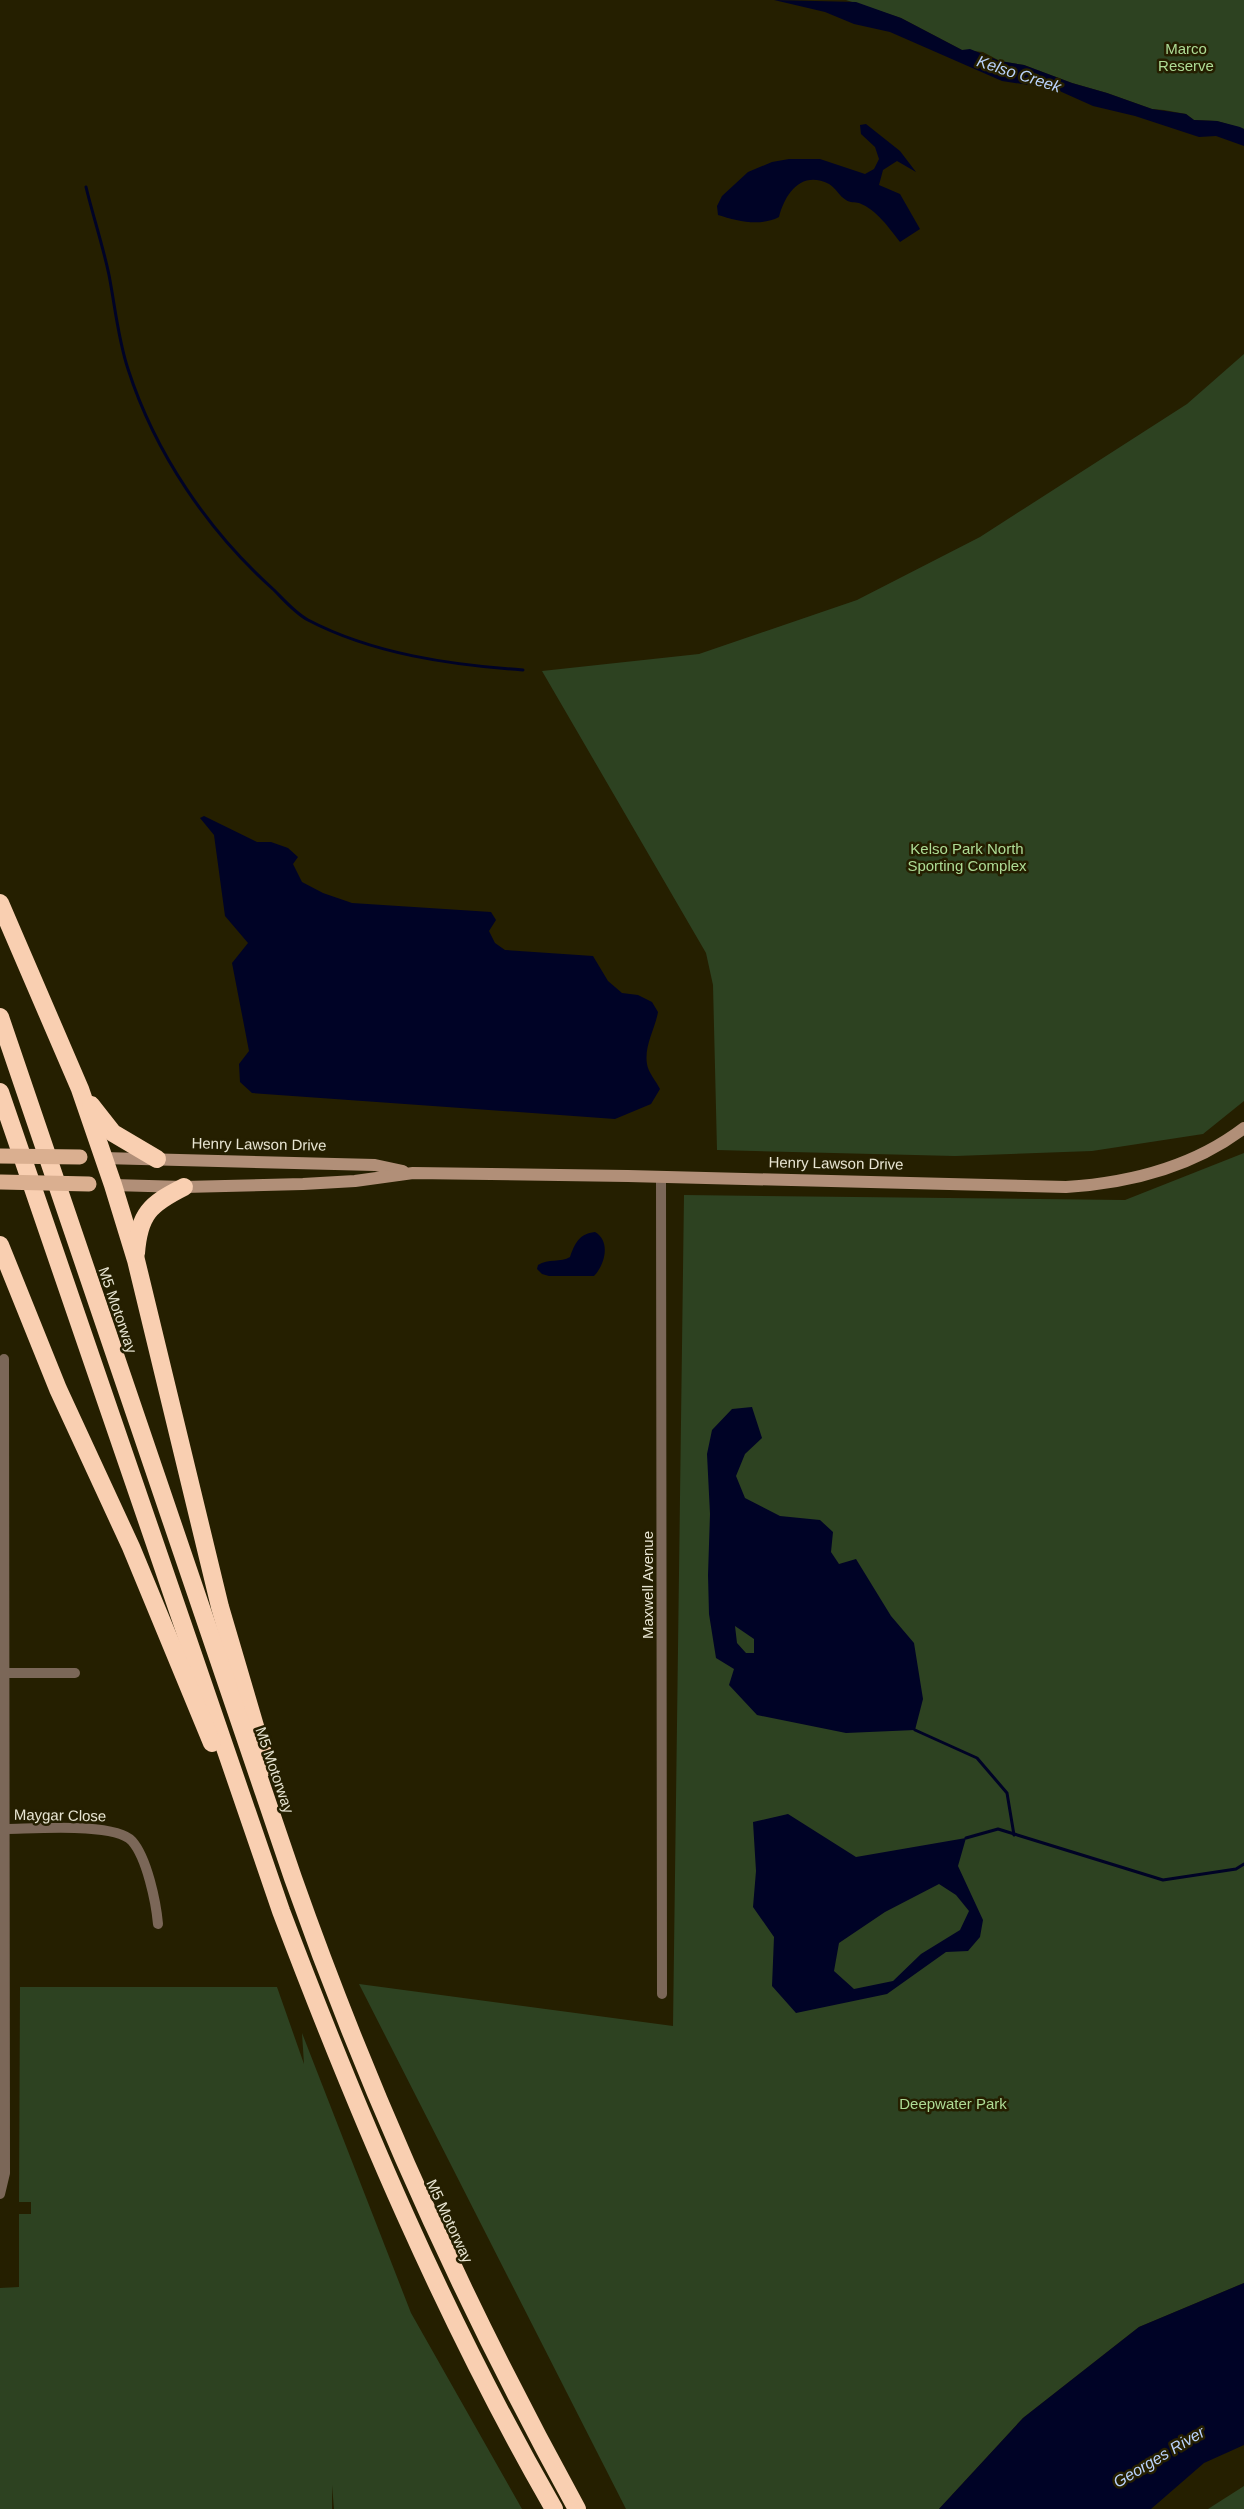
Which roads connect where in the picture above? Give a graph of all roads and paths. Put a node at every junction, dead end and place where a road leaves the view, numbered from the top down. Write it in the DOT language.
graph roads {
  1 [pos="0,903"];
  2 [pos="0,1017"];
  3 [pos="80,1089"];
  4 [pos="0,1092"];
  5 [pos="1244,1128"];
  6 [pos="0,1156"];
  7 [pos="80,1157"];
  8 [pos="103,1158"];
  9 [pos="157,1160"];
  10 [pos="414,1173"];
  11 [pos="661,1177"];
  12 [pos="1,1182"];
  13 [pos="89,1184"];
  14 [pos="114,1185"];
  15 [pos="184,1187"];
  16 [pos="2,1253"];
  17 [pos="136,1260"];
  18 [pos="4,1359"];
  19 [pos="2,1409"];
  20 [pos="5,1673"];
  21 [pos="75,1673"];
  22 [pos="2,1759"];
  23 [pos="5,1829"];
  24 [pos="282,1911"];
  25 [pos="159,1924"];
  26 [pos="318,1947"];
  27 [pos="2,1986"];
  28 [pos="662,1994"];
  29 [pos="0,2194"];
  30 [pos="554,2509"];
  31 [pos="577,2509"];
  1 -- 3 [label="highway"];
  2 -- 26 [label="highway, M5 Motorway"];
  3 -- 8 [label="highway"];
  3 -- 9 [label="highway"];
  4 -- 24 [label="highway"];
  5 -- 11 [label="main road, Henry Lawson Drive"];
  6 -- 7 [label="main road, bridge"];
  8 -- 9 [label="main road, Henry Lawson Drive"];
  8 -- 14 [label="highway"];
  9 -- 10 [label="main road, Henry Lawson Drive"];
  10 -- 11 [label="main road, Henry Lawson Drive"];
  10 -- 15 [label="main road, Henry Lawson Drive"];
  11 -- 28 [label="street, Maxwell Avenue"];
  12 -- 13 [label="main road, bridge"];
  14 -- 15 [label="main road, Henry Lawson Drive"];
  14 -- 17 [label="highway"];
  15 -- 17 [label="highway"];
  16 -- 24 [label="highway"];
  17 -- 26 [label="highway"];
  18 -- 19 [label="street"];
  19 -- 20 [label="street"];
  20 -- 21 [label="street"];
  20 -- 22 [label="street"];
  22 -- 23 [label="street"];
  23 -- 25 [label="street, Maygar Close"];
  23 -- 27 [label="street"];
  24 -- 30 [label="highway"];
  26 -- 31 [label="highway, M5 Motorway"];
  27 -- 29 [label="street"];
}
